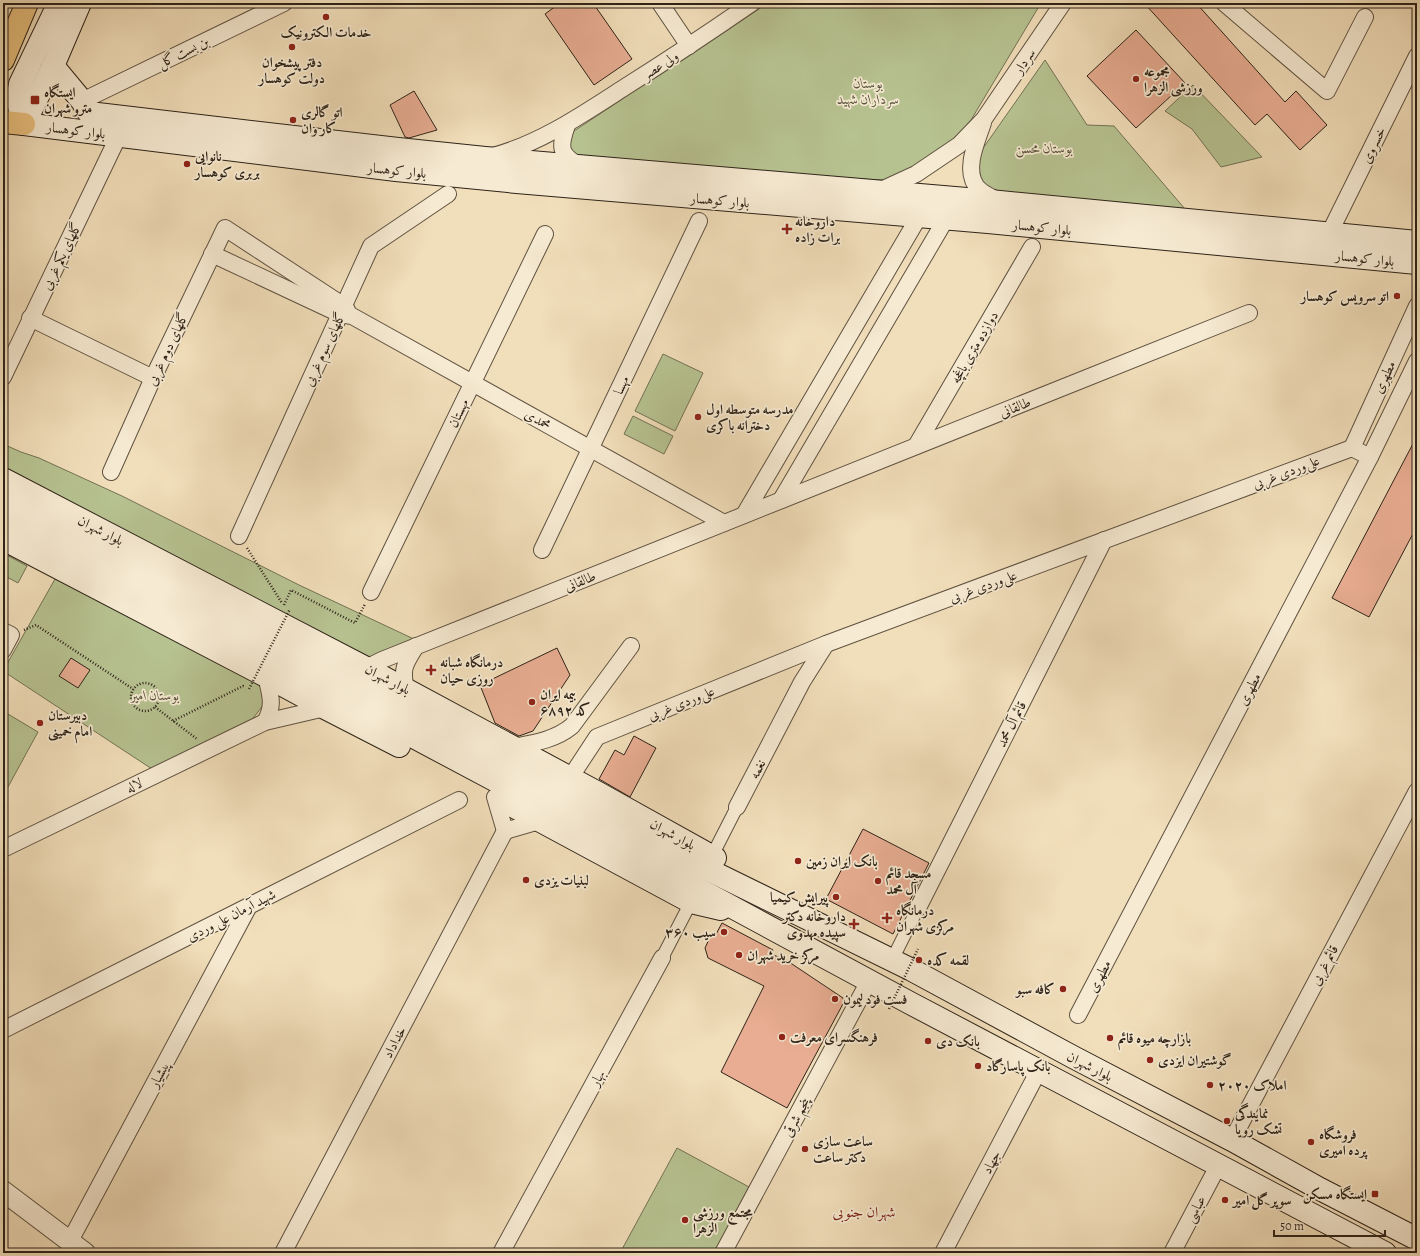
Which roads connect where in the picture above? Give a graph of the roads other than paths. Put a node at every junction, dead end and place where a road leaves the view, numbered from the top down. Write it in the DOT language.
graph roads {
  1 [pos="27,3"];
  2 [pos="59,3"];
  3 [pos="80,3"];
  4 [pos="284,3"];
  5 [pos="660,3"];
  6 [pos="752,3"];
  7 [pos="1063,3"];
  8 [pos="1224,3"];
  9 [pos="1365,17"];
  10 [pos="689,46"];
  11 [pos="1417,56"];
  12 [pos="3,60"];
  13 [pos="52,66"];
  14 [pos="86,115"];
  15 [pos="984,119"];
  16 [pos="13,123"];
  17 [pos="567,125"];
  18 [pos="119,135"];
  19 [pos="486,158"];
  20 [pos="583,167"];
  21 [pos="878,192"];
  22 [pos="448,194"];
  23 [pos="932,197"];
  24 [pos="959,199"];
  25 [pos="1002,202"];
  26 [pos="920,216"];
  27 [pos="946,218"];
  28 [pos="699,221"];
  29 [pos="545,234"];
  30 [pos="1329,234"];
  31 [pos="1417,242"];
  32 [pos="1032,247"];
  33 [pos="212,254"];
  34 [pos="1417,263"];
  35 [pos="1417,306"];
  36 [pos="345,312"];
  37 [pos="1249,313"];
  38 [pos="30,318"];
  39 [pos="1417,361"];
  40 [pos="3,377"];
  41 [pos="153,378"];
  42 [pos="473,383"];
  43 [pos="916,446"];
  44 [pos="1352,448"];
  45 [pos="590,449"];
  46 [pos="1370,457"];
  47 [pos="111,472"];
  48 [pos="3,479"];
  49 [pos="781,500"];
  50 [pos="3,502"];
  51 [pos="744,515"];
  52 [pos="3,521"];
  53 [pos="724,523"];
  54 [pos="239,536"];
  55 [pos="3,539"];
  56 [pos="1104,540"];
  57 [pos="542,550"];
  58 [pos="371,592"];
  59 [pos="7,633"];
  60 [pos="826,644"];
  61 [pos="416,646"];
  62 [pos="631,646"];
  63 [pos="3,650"];
  64 [pos="785,660"];
  65 [pos="366,668"];
  66 [pos="258,682"];
  67 [pos="802,682"];
  68 [pos="406,689"];
  69 [pos="325,708"];
  70 [pos="580,717"];
  71 [pos="265,722"];
  72 [pos="597,737"];
  73 [pos="513,747"];
  74 [pos="570,778"];
  75 [pos="1417,791"];
  76 [pos="495,797"];
  77 [pos="459,800"];
  78 [pos="737,808"];
  79 [pos="539,821"];
  80 [pos="503,826"];
  81 [pos="3,849"];
  82 [pos="712,856"];
  83 [pos="762,896"];
  84 [pos="691,902"];
  85 [pos="249,906"];
  86 [pos="918,908"];
  87 [pos="749,916"];
  88 [pos="662,958"];
  89 [pos="892,960"];
  90 [pos="869,981"];
  91 [pos="1078,1015"];
  92 [pos="3,1030"];
  93 [pos="1039,1070"];
  94 [pos="1232,1140"];
  95 [pos="1218,1166"];
  96 [pos="3,1191"];
  97 [pos="1416,1237"];
  98 [pos="77,1247"];
  99 [pos="283,1253"];
  100 [pos="501,1253"];
  101 [pos="723,1253"];
  102 [pos="943,1253"];
  103 [pos="1172,1253"];
  104 [pos="1385,1253"];
  1 -- 12 [label="highway"];
  2 -- 16 [label="main road"];
  3 -- 13 [label="main road"];
  4 -- 14 [label="street, بن بست گل"];
  5 -- 10 [label="street"];
  6 -- 10 [label="street, ولی عصر"];
  7 -- 15 [label="street, سردار"];
  8 -- 9 [label="street"];
  10 -- 17 [label="street, ولی عصر"];
  11 -- 30 [label="street, خسروی"];
  13 -- 14 [label="main road"];
  13 -- 16 [label="main road"];
  14 -- 16 [label="main road, بلوار کوهسار"];
  14 -- 18 [label="main road, بلوار کوهسار"];
  14 -- 19 [label="main road, بلوار کوهسار"];
  15 -- 21 [label="street, سردار"];
  15 -- 25 [label="street, سردار"];
  17 -- 19 [label="street, ولی عصر"];
  17 -- 20 [label="street"];
  18 -- 26 [label="main road, بلوار کوهسار"];
  18 -- 38 [label="street, گلهای یکم غربی"];
  19 -- 20 [label="main road, بلوار کوهسار"];
  20 -- 21 [label="main road, بلوار کوهسار"];
  21 -- 23 [label="main road, بلوار کوهسار"];
  22 -- 36 [label="street, گلهای سوم غربی"];
  23 -- 24 [label="main road, بلوار کوهسار"];
  23 -- 26 [label="street"];
  24 -- 25 [label="main road, بلوار کوهسار"];
  24 -- 27 [label="street"];
  25 -- 30 [label="main road, بلوار کوهسار"];
  26 -- 27 [label="main road, بلوار کوهسار"];
  26 -- 51 [label="street"];
  27 -- 34 [label="main road, بلوار کوهسار"];
  27 -- 49 [label="street"];
  28 -- 45 [label="street, مهسا"];
  29 -- 42 [label="street, مهستان"];
  30 -- 31 [label="main road, بلوار کوهسار"];
  32 -- 43 [label="street, دوازده متری باغچه"];
  33 -- 36 [label="street"];
  33 -- 36 [label="street, گلهای دوم غربی"];
  33 -- 41 [label="street, گلهای دوم غربی"];
  35 -- 44 [label="street, مطهری"];
  36 -- 42 [label="street, محمدی"];
  36 -- 54 [label="street, گلهای سوم غربی"];
  37 -- 43 [label="street, طالقانی"];
  38 -- 40 [label="street, گلهای یکم غربی"];
  38 -- 41 [label="street"];
  39 -- 46 [label="street, مطهری"];
  41 -- 47 [label="street, گلهای دوم غربی"];
  42 -- 45 [label="street, محمدی"];
  42 -- 58 [label="street, مهستان"];
  43 -- 49 [label="street, طالقانی"];
  44 -- 46 [label="street"];
  44 -- 56 [label="street, علی‌وردی غربی"];
  45 -- 53 [label="street, محمدی"];
  45 -- 57 [label="street, مهسا"];
  46 -- 91 [label="street, مطهری"];
  48 -- 65 [label="main road, بلوار شهران"];
  49 -- 51 [label="street, طالقانی"];
  50 -- 83 [label="main road, بلوار شهران"];
  51 -- 53 [label="street, طالقانی"];
  52 -- 87 [label="main road, بلوار شهران"];
  53 -- 61 [label="street, طالقانی"];
  55 -- 66 [label="main road, بلوار شهران"];
  56 -- 60 [label="street, علی‌وردی غربی"];
  56 -- 86 [label="street, قائم آل محمد"];
  59 -- 63 [label="street"];
  60 -- 64 [label="street, علی‌وردی غربی"];
  60 -- 67 [label="street, نغمه"];
  61 -- 65 [label="street, طالقانی"];
  61 -- 68 [label="street"];
  62 -- 70 [label="street"];
  64 -- 67 [label="street"];
  64 -- 72 [label="street, علی‌وردی غربی"];
  65 -- 68 [label="main road, بلوار شهران"];
  66 -- 69 [label="main road, بلوار شهران"];
  66 -- 71 [label="street"];
  67 -- 78 [label="street, نغمه"];
  68 -- 73 [label="main road, بلوار شهران"];
  69 -- 71 [label="street, لاله"];
  69 -- 76 [label="main road, بلوار شهران"];
  70 -- 72 [label="street"];
  70 -- 73 [label="street"];
  71 -- 81 [label="street, لاله"];
  72 -- 74 [label="street"];
  73 -- 74 [label="main road, بلوار شهران"];
  74 -- 82 [label="main road, بلوار شهران"];
  75 -- 94 [label="street, قائم غربی"];
  76 -- 79 [label="main road, بلوار شهران"];
  76 -- 80 [label="street"];
  77 -- 85 [label="street, شهید آرمان علی وردی"];
  78 -- 82 [label="street, نغمه"];
  79 -- 80 [label="street"];
  79 -- 84 [label="main road, بلوار شهران"];
  80 -- 99 [label="street, خداداد"];
  82 -- 83 [label="main road, بلوار شهران"];
  83 -- 89 [label="main road, بلوار شهران"];
  84 -- 87 [label="main road, بلوار شهران"];
  84 -- 88 [label="street, بهار"];
  85 -- 92 [label="street, شهید آرمان علی وردی"];
  85 -- 98 [label="street, پیشیار"];
  86 -- 89 [label="street"];
  87 -- 90 [label="main road, بلوار شهران"];
  88 -- 100 [label="street, بهار"];
  89 -- 94 [label="main road, بلوار شهران"];
  90 -- 93 [label="main road, بلوار شهران"];
  90 -- 101 [label="street, پنجم شرقی"];
  93 -- 95 [label="main road, بلوار شهران"];
  93 -- 102 [label="street, جهاد"];
  94 -- 97 [label="main road, بلوار شهران"];
  95 -- 103 [label="street, عباسی"];
  95 -- 104 [label="main road, بلوار شهران"];
  96 -- 98 [label="street"];
}
